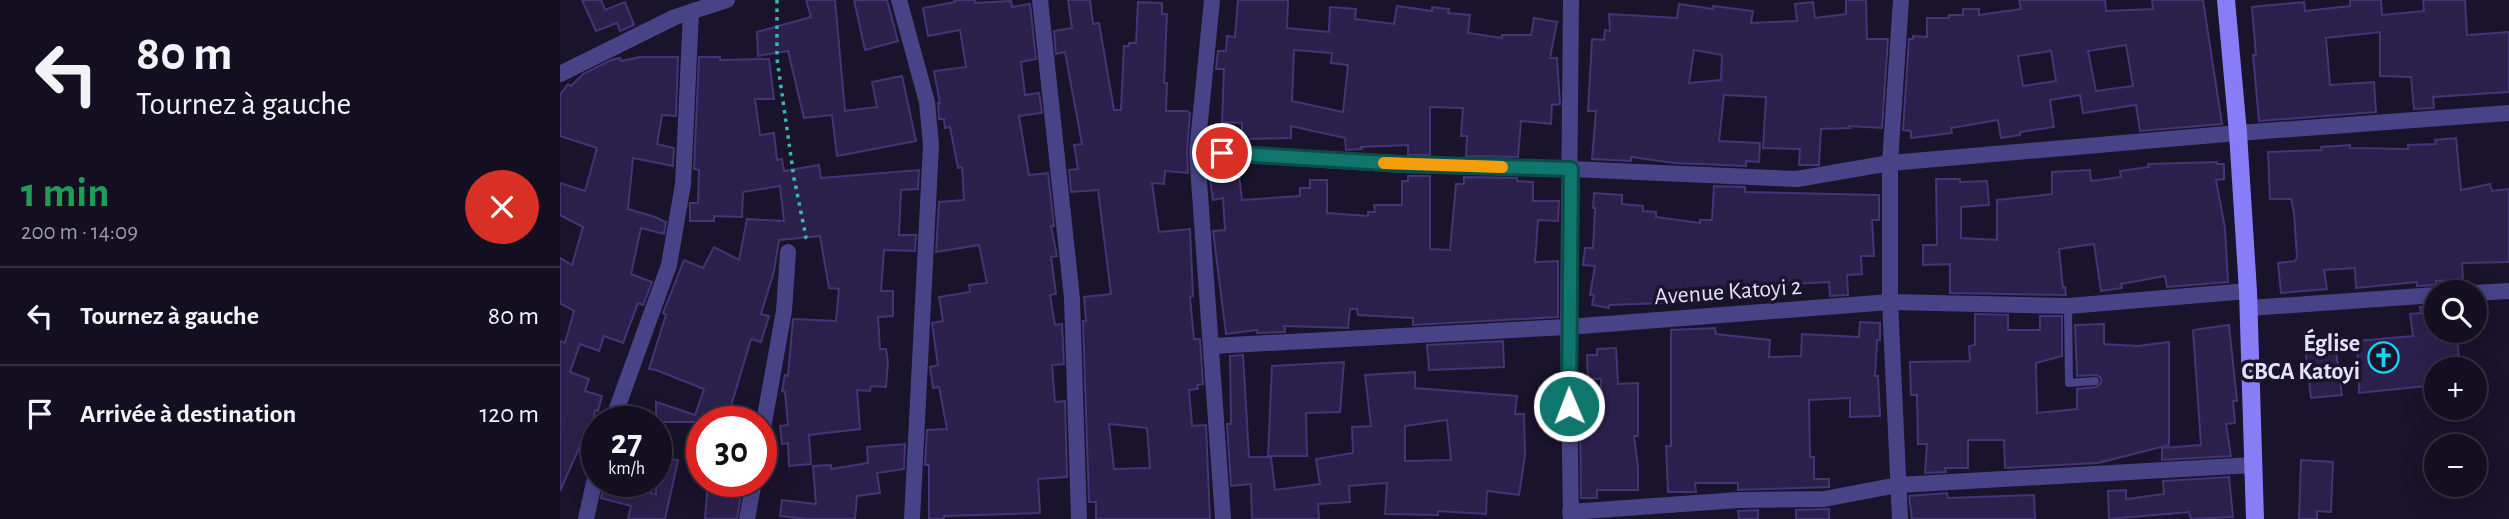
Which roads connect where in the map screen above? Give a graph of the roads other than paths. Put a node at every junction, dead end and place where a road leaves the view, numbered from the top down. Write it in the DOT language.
graph roads {
  1 [pos="727,0"];
  2 [pos="899,0"];
  3 [pos="1040,0"];
  4 [pos="1212,0"];
  5 [pos="1571,0"];
  6 [pos="1901,0"];
  7 [pos="2226,0"];
  8 [pos="691,12"];
  9 [pos="560,74"];
  10 [pos="2509,113"];
  11 [pos="2238,133"];
  12 [pos="1197,152"];
  13 [pos="1890,163"];
  14 [pos="1571,169"];
  15 [pos="788,252"];
  16 [pos="2509,291"];
  17 [pos="2487,292"];
  18 [pos="2424,295"];
  19 [pos="2248,300"];
  20 [pos="1890,302"];
  21 [pos="2068,306"];
  22 [pos="1568,327"];
  23 [pos="1212,346"];
  24 [pos="2095,381"];
  25 [pos="618,406"];
  26 [pos="767,406"];
  27 [pos="2253,465"];
  28 [pos="1898,485"];
  29 [pos="591,497"];
  30 [pos="751,497"];
  31 [pos="1570,516"];
  32 [pos="586,519"];
  33 [pos="747,519"];
  34 [pos="912,519"];
  35 [pos="1079,519"];
  36 [pos="1223,519"];
  37 [pos="1900,519"];
  38 [pos="2255,519"];
  1 -- 8 [label="street"];
  2 -- 34 [label="street"];
  3 -- 35 [label="street"];
  4 -- 12 [label="street"];
  5 -- 14 [label="street"];
  6 -- 13 [label="street"];
  7 -- 11 [label="street"];
  8 -- 9 [label="street"];
  8 -- 25 [label="street"];
  10 -- 11 [label="street"];
  11 -- 13 [label="street"];
  11 -- 19 [label="street"];
  12 -- 14 [label="street"];
  12 -- 23 [label="street"];
  13 -- 14 [label="street"];
  13 -- 20 [label="street"];
  14 -- 22 [label="street"];
  15 -- 26 [label="street"];
  16 -- 17 [label="street"];
  18 -- 19 [label="street, Avenue Katoyi 2"];
  19 -- 21 [label="street, Avenue Katoyi 2"];
  19 -- 27 [label="street"];
  20 -- 21 [label="street, Avenue Katoyi 2"];
  20 -- 22 [label="street, Avenue Katoyi 2"];
  20 -- 28 [label="street"];
  21 -- 24 [label="lane"];
  22 -- 23 [label="street, Avenue Katoyi 2"];
  22 -- 31 [label="street"];
  23 -- 36 [label="street"];
  27 -- 28 [label="street"];
  27 -- 38 [label="street"];
  28 -- 31 [label="street"];
  28 -- 37 [label="street"];
  29 -- 32 [label="street"];
  30 -- 33 [label="street"];
}
